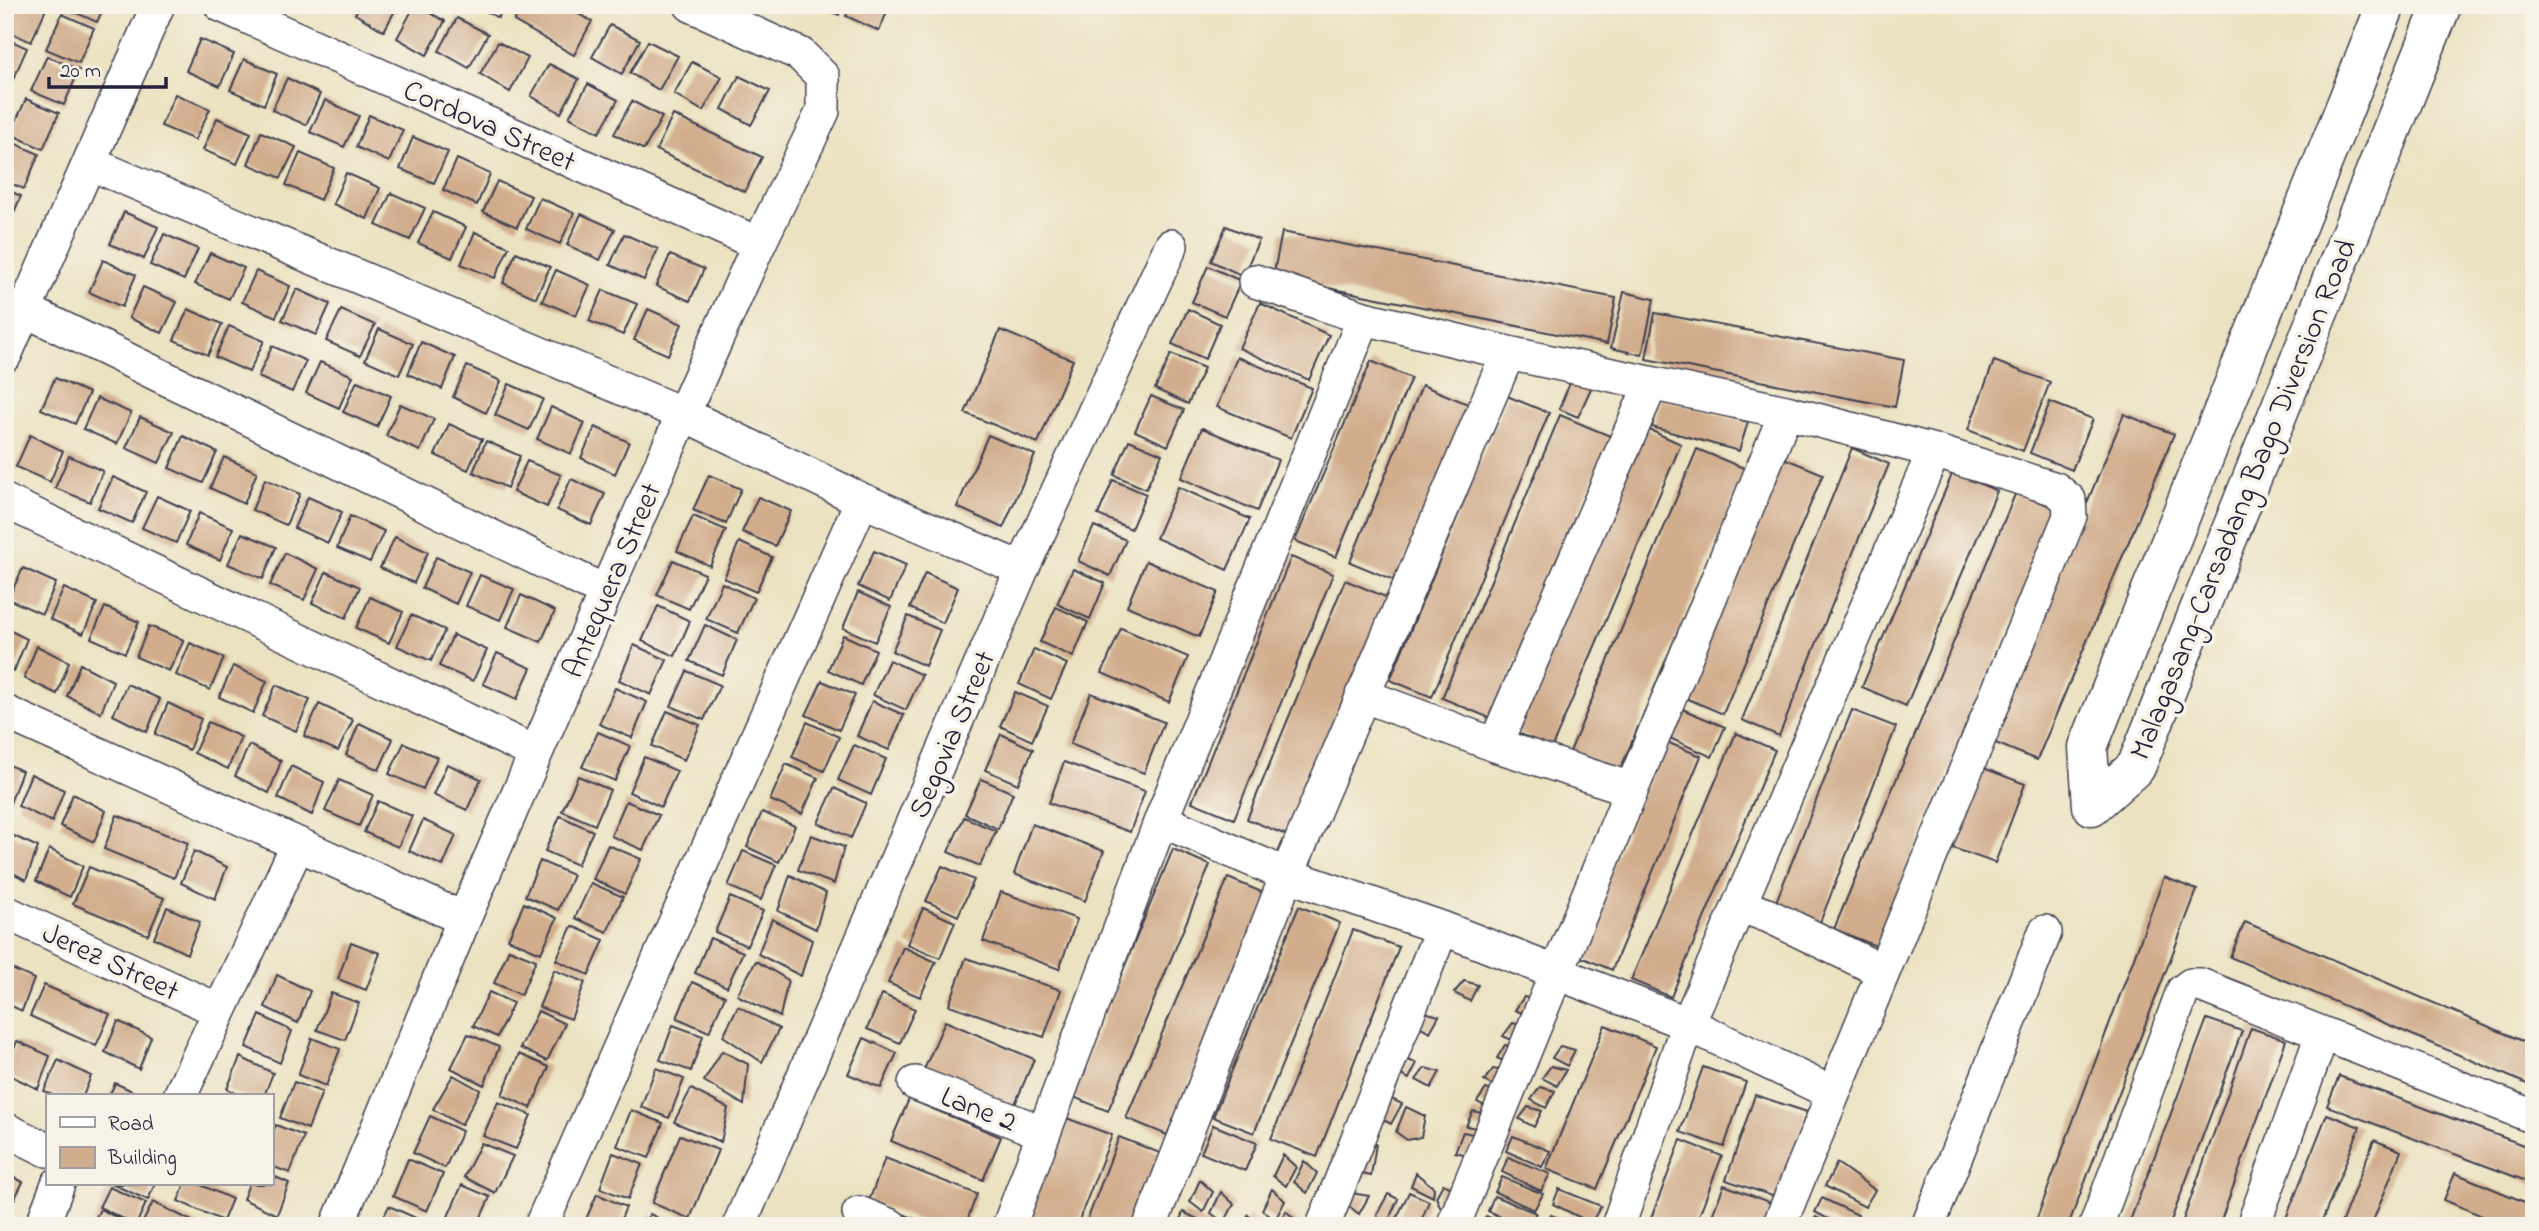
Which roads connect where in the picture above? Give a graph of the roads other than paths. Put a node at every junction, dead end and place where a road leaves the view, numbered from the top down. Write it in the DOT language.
graph roads {
  1 [pos="158,5"];
  2 [pos="221,5"];
  3 [pos="691,5"];
  4 [pos="2386,5"];
  5 [pos="2442,5"];
  6 [pos="89,163"];
  7 [pos="759,244"];
  8 [pos="1171,246"];
  9 [pos="1255,281"];
  10 [pos="25,310"];
  11 [pos="1364,318"];
  12 [pos="1508,354"];
  13 [pos="5,355"];
  14 [pos="1651,384"];
  15 [pos="1786,412"];
  16 [pos="683,414"];
  17 [pos="1934,451"];
  18 [pos="5,500"];
  19 [pos="862,500"];
  20 [pos="1022,569"];
  21 [pos="606,592"];
  22 [pos="1362,695"];
  23 [pos="5,712"];
  24 [pos="1495,745"];
  25 [pos="536,753"];
  26 [pos="1631,789"];
  27 [pos="1161,820"];
  28 [pos="298,844"];
  29 [pos="1287,875"];
  30 [pos="1739,905"];
  31 [pos="5,912"];
  32 [pos="464,919"];
  33 [pos="1442,928"];
  34 [pos="2045,932"];
  35 [pos="1882,971"];
  36 [pos="1554,974"];
  37 [pos="218,1010"];
  38 [pos="1688,1024"];
  39 [pos="2322,1035"];
  40 [pos="915,1083"];
  41 [pos="1832,1093"];
  42 [pos="181,1094"];
  43 [pos="2534,1117"];
  44 [pos="5,1129"];
  45 [pos="1044,1133"];
  46 [pos="46,1150"];
  47 [pos="57,1186"];
  48 [pos="859,1213"];
  49 [pos="42,1226"];
  50 [pos="337,1226"];
  51 [pos="541,1226"];
  52 [pos="738,1226"];
  53 [pos="891,1226"];
  54 [pos="1009,1226"];
  55 [pos="1150,1226"];
  56 [pos="1323,1226"];
  57 [pos="1454,1226"];
  58 [pos="1618,1226"];
  59 [pos="1779,1226"];
  60 [pos="1928,1226"];
  61 [pos="2096,1226"];
  62 [pos="2253,1226"];
  1 -- 6 [label="street"];
  2 -- 7 [label="street, Cordova Street"];
  3 -- 7 [label="street, Antequera Street"];
  4 -- 5 [label="street, Malagasang-Carsadang Bago Diversion Road"];
  6 -- 10 [label="street"];
  6 -- 16 [label="street"];
  7 -- 16 [label="street, Antequera Street"];
  8 -- 20 [label="street, Segovia Street"];
  9 -- 11 [label="street"];
  10 -- 13 [label="street"];
  10 -- 21 [label="street"];
  11 -- 12 [label="street"];
  11 -- 27 [label="street"];
  12 -- 14 [label="street"];
  12 -- 22 [label="street"];
  14 -- 15 [label="street"];
  14 -- 24 [label="street"];
  15 -- 17 [label="street"];
  15 -- 26 [label="street"];
  16 -- 19 [label="street"];
  16 -- 21 [label="street, Antequera Street"];
  17 -- 30 [label="street"];
  17 -- 35 [label="street"];
  18 -- 25 [label="street"];
  19 -- 20 [label="street"];
  19 -- 51 [label="street"];
  20 -- 52 [label="street, Segovia Street"];
  21 -- 25 [label="street, Antequera Street"];
  22 -- 24 [label="street"];
  22 -- 29 [label="street"];
  23 -- 28 [label="street"];
  24 -- 26 [label="street"];
  25 -- 32 [label="street, Antequera Street"];
  26 -- 36 [label="street"];
  27 -- 29 [label="street"];
  27 -- 45 [label="street"];
  28 -- 32 [label="street"];
  28 -- 37 [label="street"];
  29 -- 33 [label="street"];
  29 -- 55 [label="street"];
  30 -- 35 [label="street"];
  30 -- 38 [label="street"];
  31 -- 37 [label="street, Jerez Street"];
  32 -- 50 [label="street, Antequera Street"];
  33 -- 36 [label="street"];
  33 -- 56 [label="street"];
  34 -- 60 [label="street"];
  35 -- 41 [label="street"];
  36 -- 38 [label="street"];
  36 -- 57 [label="street"];
  37 -- 42 [label="street"];
  38 -- 41 [label="street"];
  38 -- 58 [label="street"];
  39 -- 43 [label="street"];
  39 -- 61 [label="street"];
  39 -- 62 [label="street"];
  40 -- 45 [label="street, Lane 2"];
  41 -- 59 [label="street"];
  44 -- 46 [label="street"];
  45 -- 54 [label="street"];
  47 -- 49 [label="street"];
  48 -- 53 [label="street"];
}
